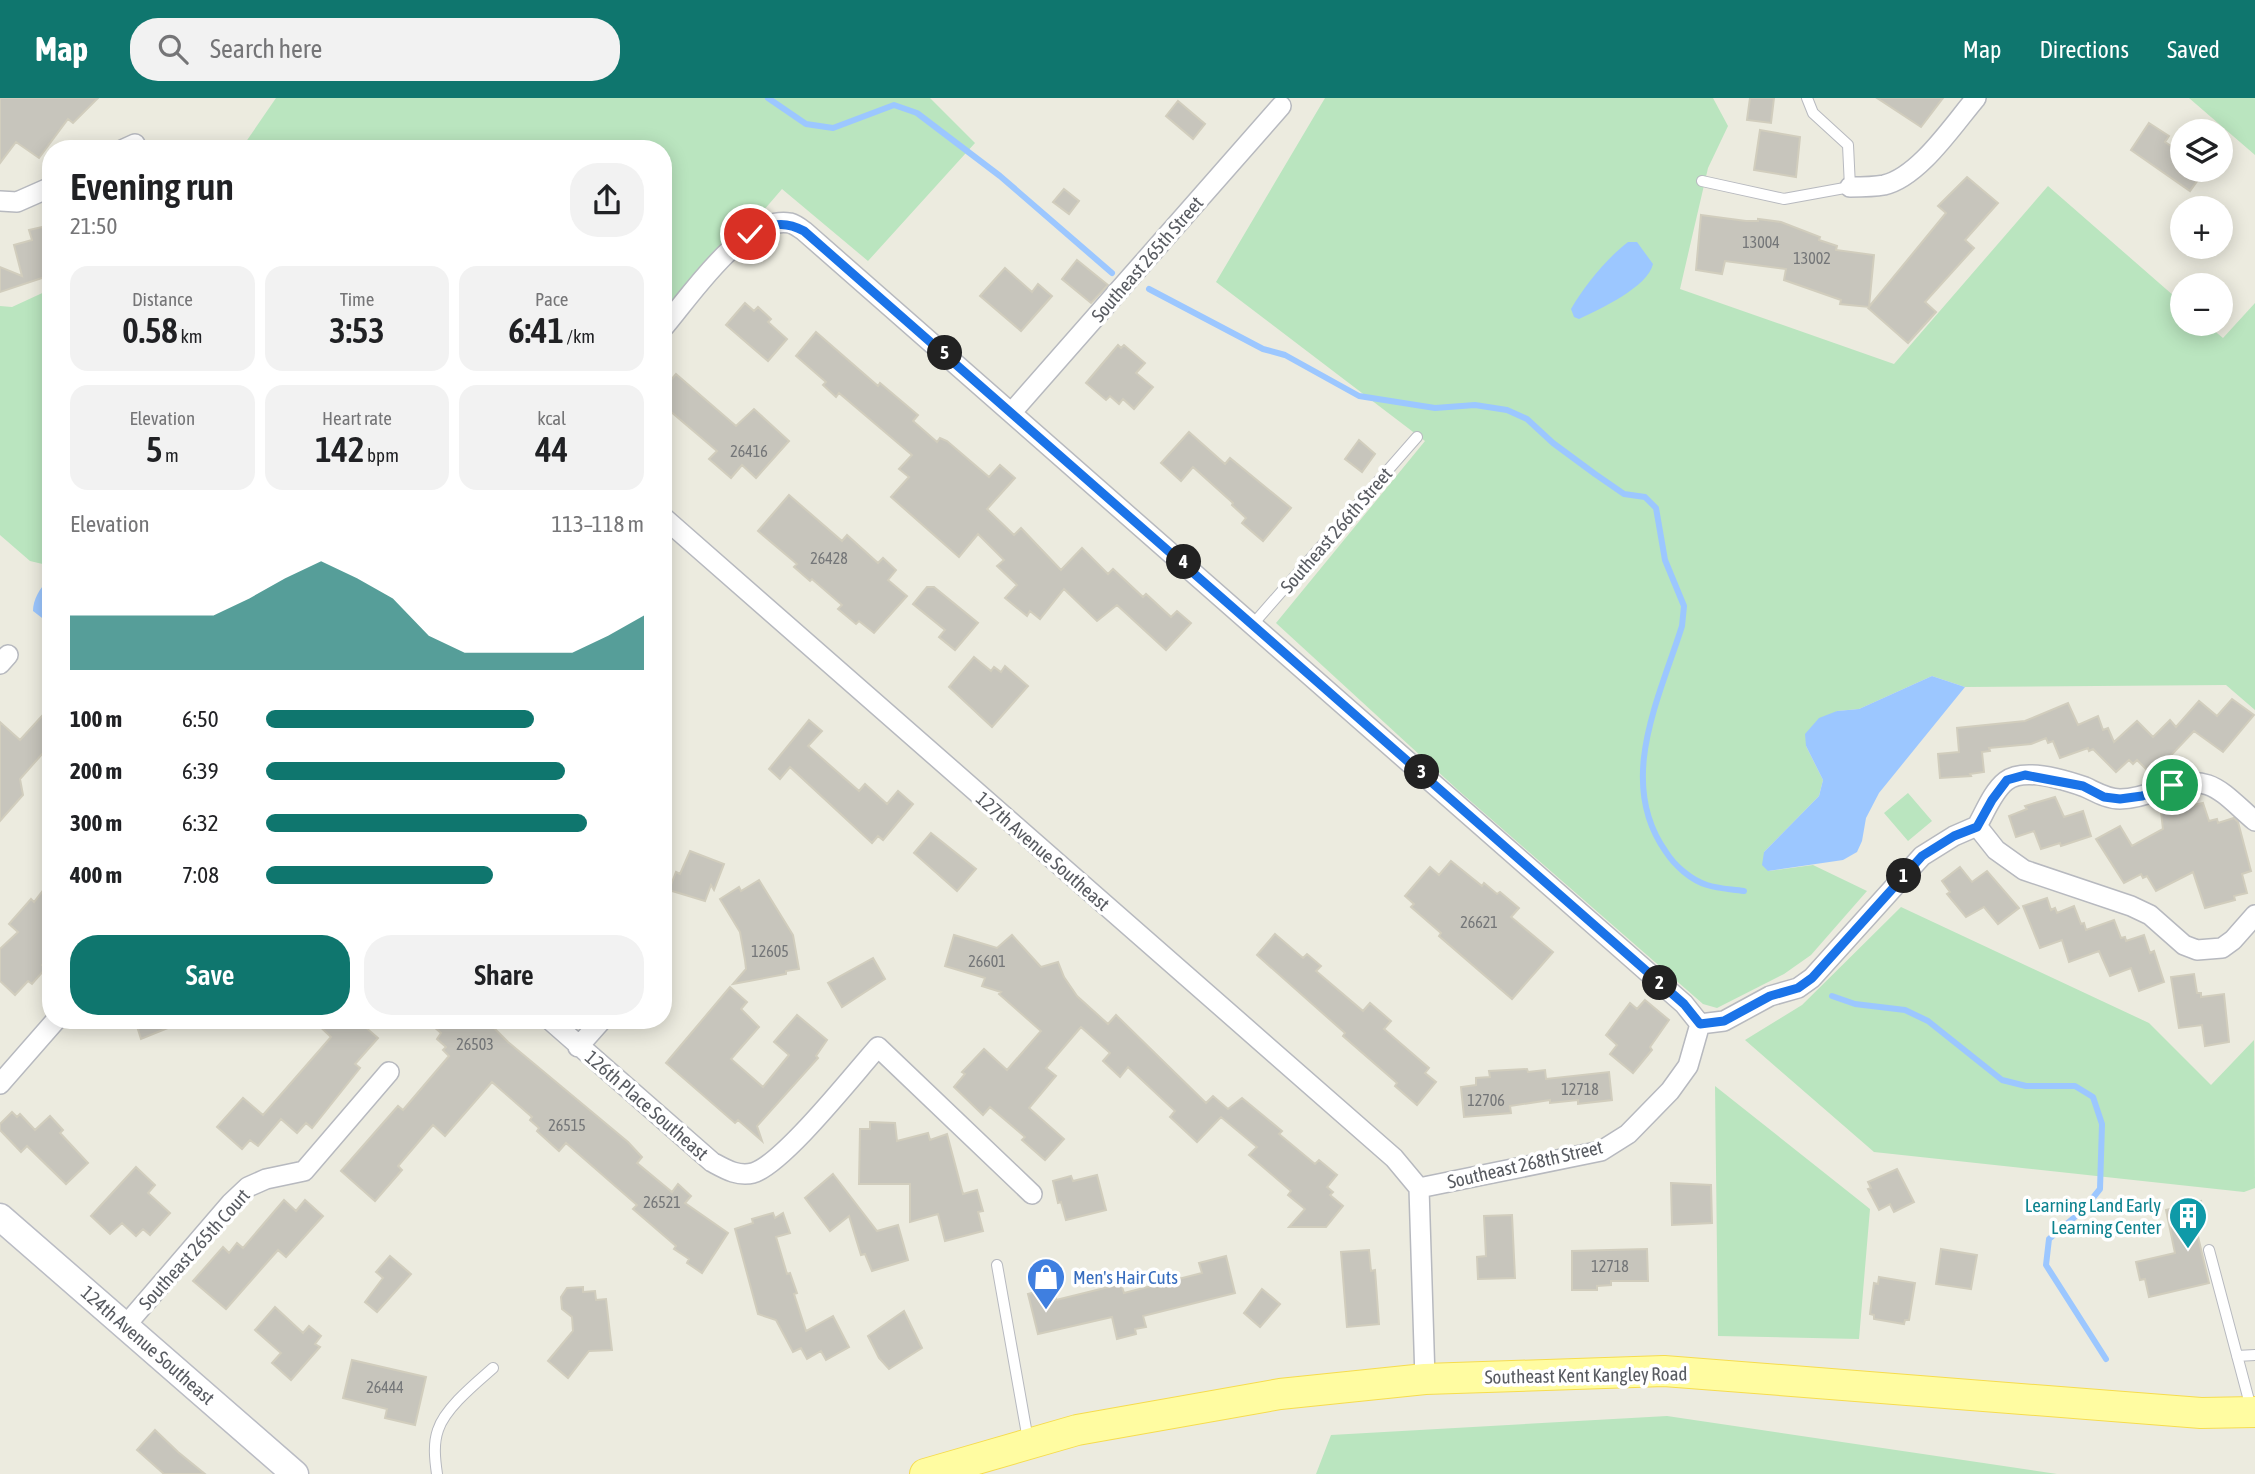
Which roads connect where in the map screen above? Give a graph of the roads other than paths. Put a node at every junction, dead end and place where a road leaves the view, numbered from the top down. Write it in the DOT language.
graph roads {
  1 [pos="1807,98"];
  2 [pos="1976,98"];
  3 [pos="1283,102"];
  4 [pos="1702,181"];
  5 [pos="1850,187"];
  6 [pos="42,191"];
  7 [pos="0,201"];
  8 [pos="672,317"];
  9 [pos="1012,412"];
  10 [pos="1417,437"];
  11 [pos="672,525"];
  12 [pos="1254,623"];
  13 [pos="2255,821"];
  14 [pos="1977,827"];
  15 [pos="2255,915"];
  16 [pos="1700,1024"];
  17 [pos="48,1029"];
  18 [pos="559,1029"];
  19 [pos="595,1029"];
  20 [pos="578,1047"];
  21 [pos="389,1072"];
  22 [pos="0,1084"];
  23 [pos="1419,1188"];
  24 [pos="1032,1194"];
  25 [pos="0,1217"];
  26 [pos="2209,1250"];
  27 [pos="997,1265"];
  28 [pos="126,1325"];
  29 [pos="2255,1355"];
  30 [pos="2237,1356"];
  31 [pos="493,1368"];
  32 [pos="1425,1379"];
  33 [pos="2254,1412"];
  34 [pos="1029,1444"];
  35 [pos="295,1474"];
  36 [pos="437,1474"];
  37 [pos="925,1474"];
  1 -- 5 [label="lane"];
  2 -- 5 [label="street"];
  3 -- 9 [label="street, Southeast 265th Street"];
  4 -- 5 [label="lane"];
  6 -- 7 [label="street"];
  8 -- 9 [label="street"];
  9 -- 12 [label="street"];
  10 -- 12 [label="lane, Southeast 266th Street"];
  11 -- 23 [label="street, 127th Avenue Southeast"];
  12 -- 16 [label="street"];
  13 -- 14 [label="street"];
  14 -- 15 [label="street"];
  14 -- 16 [label="street"];
  16 -- 23 [label="street, Southeast 268th Street"];
  17 -- 22 [label="street"];
  18 -- 20 [label="street, 126th Place Southeast"];
  19 -- 20 [label="street"];
  20 -- 24 [label="street, 126th Place Southeast"];
  21 -- 28 [label="street, Southeast 265th Court"];
  23 -- 32 [label="street, Southeast 268th Street"];
  25 -- 28 [label="street, 124th Avenue Southeast"];
  26 -- 30 [label="lane"];
  27 -- 34 [label="lane"];
  28 -- 35 [label="street, 124th Avenue Southeast"];
  29 -- 30 [label="lane"];
  30 -- 33 [label="lane"];
  31 -- 36 [label="lane"];
  32 -- 33 [label="main road, Southeast Kent Kangley Road"];
  32 -- 34 [label="main road, Southeast Kent Kangley Road"];
  34 -- 37 [label="main road, Southeast Kent Kangley Road"];
}
